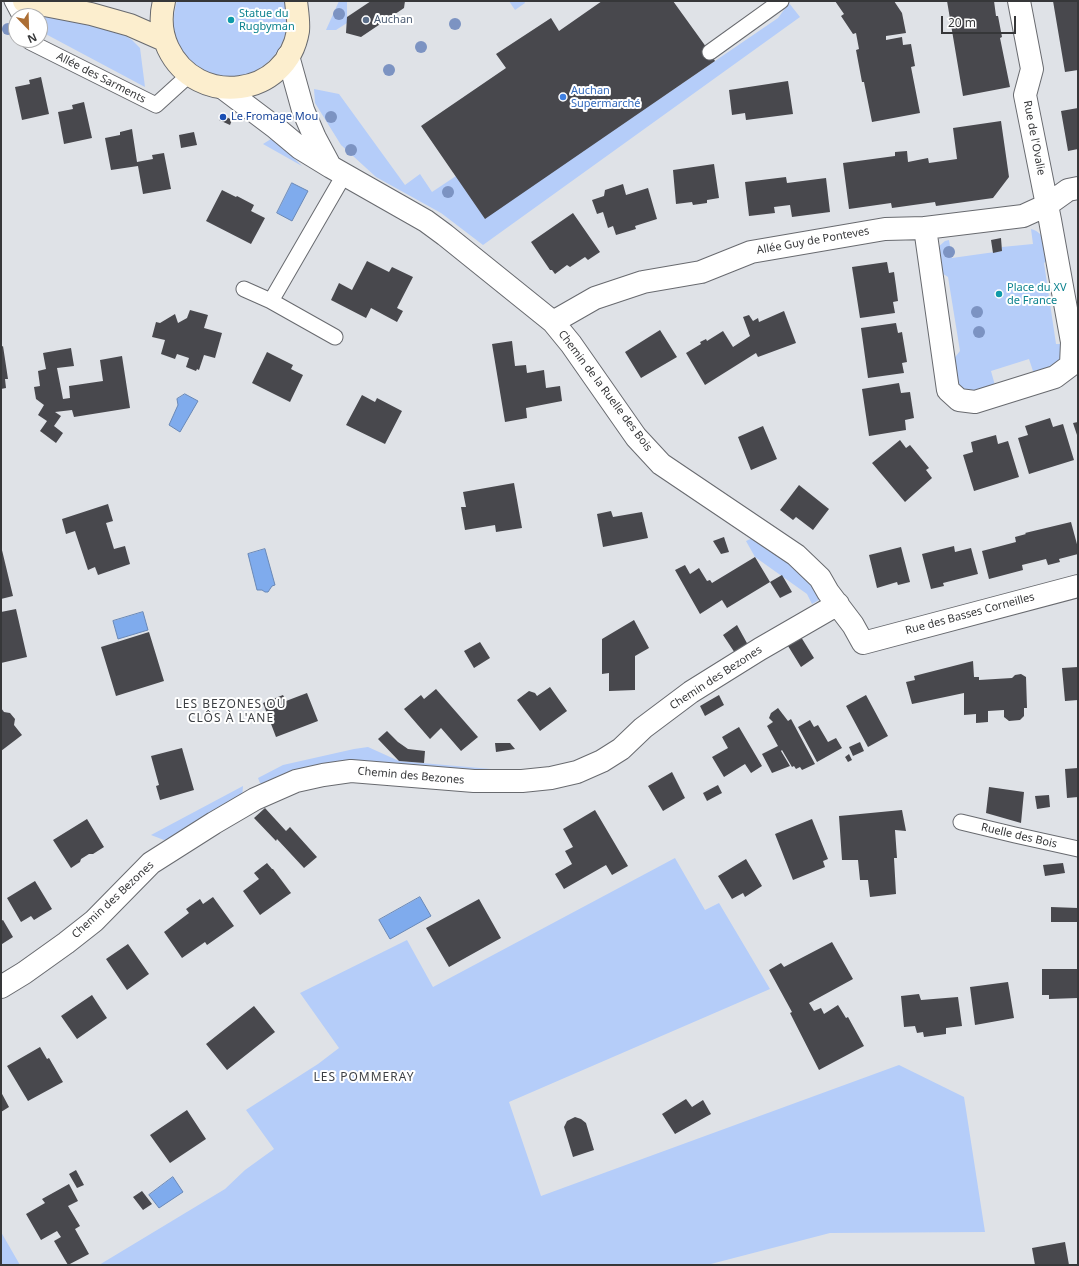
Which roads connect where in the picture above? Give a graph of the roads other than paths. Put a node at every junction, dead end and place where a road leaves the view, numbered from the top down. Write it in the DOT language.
graph roads {
  1 [pos="24,1"];
  2 [pos="164,1"];
  3 [pos="313,1"];
  4 [pos="781,1"];
  5 [pos="1019,1"];
  6 [pos="297,10"];
  7 [pos="164,40"];
  8 [pos="42,48"];
  9 [pos="710,52"];
  10 [pos="288,56"];
  11 [pos="189,75"];
  12 [pos="222,88"];
  13 [pos="337,171"];
  14 [pos="1078,188"];
  15 [pos="1047,205"];
  16 [pos="925,228"];
  17 [pos="244,289"];
  18 [pos="271,301"];
  19 [pos="553,322"];
  20 [pos="335,337"];
  21 [pos="1078,586"];
  22 [pos="838,604"];
  23 [pos="863,643"];
  24 [pos="961,822"];
  25 [pos="1078,848"];
  26 [pos="1,987"];
  1 -- 7 [label="main road"];
  2 -- 7 [label="main road"];
  3 -- 6 [label="main road"];
  4 -- 9 [label="lane"];
  5 -- 15 [label="street, Rue de l'Ovalie"];
  6 -- 10 [label="main road"];
  7 -- 11 [label="main road"];
  8 -- 11 [label="lane, Allée des Sarments"];
  10 -- 12 [label="main road"];
  10 -- 13 [label="street"];
  11 -- 12 [label="main road"];
  12 -- 13 [label="street, Chemin de la Ruelle des Bois"];
  13 -- 18 [label="lane"];
  13 -- 19 [label="street, Chemin de la Ruelle des Bois"];
  14 -- 15 [label="street, Allée Guy de Ponteves"];
  15 -- 16 [label="street, Allée Guy de Ponteves"];
  15 -- 16 [label="street"];
  16 -- 19 [label="street, Allée Guy de Ponteves"];
  17 -- 18 [label="lane"];
  18 -- 20 [label="lane"];
  19 -- 22 [label="street, Chemin de la Ruelle des Bois"];
  21 -- 23 [label="street, Rue des Basses Corneilles"];
  22 -- 23 [label="street, Chemin de la Ruelle des Bois"];
  22 -- 26 [label="street, Chemin des Bezones"];
  24 -- 25 [label="lane, Ruelle des Bois"];
}
